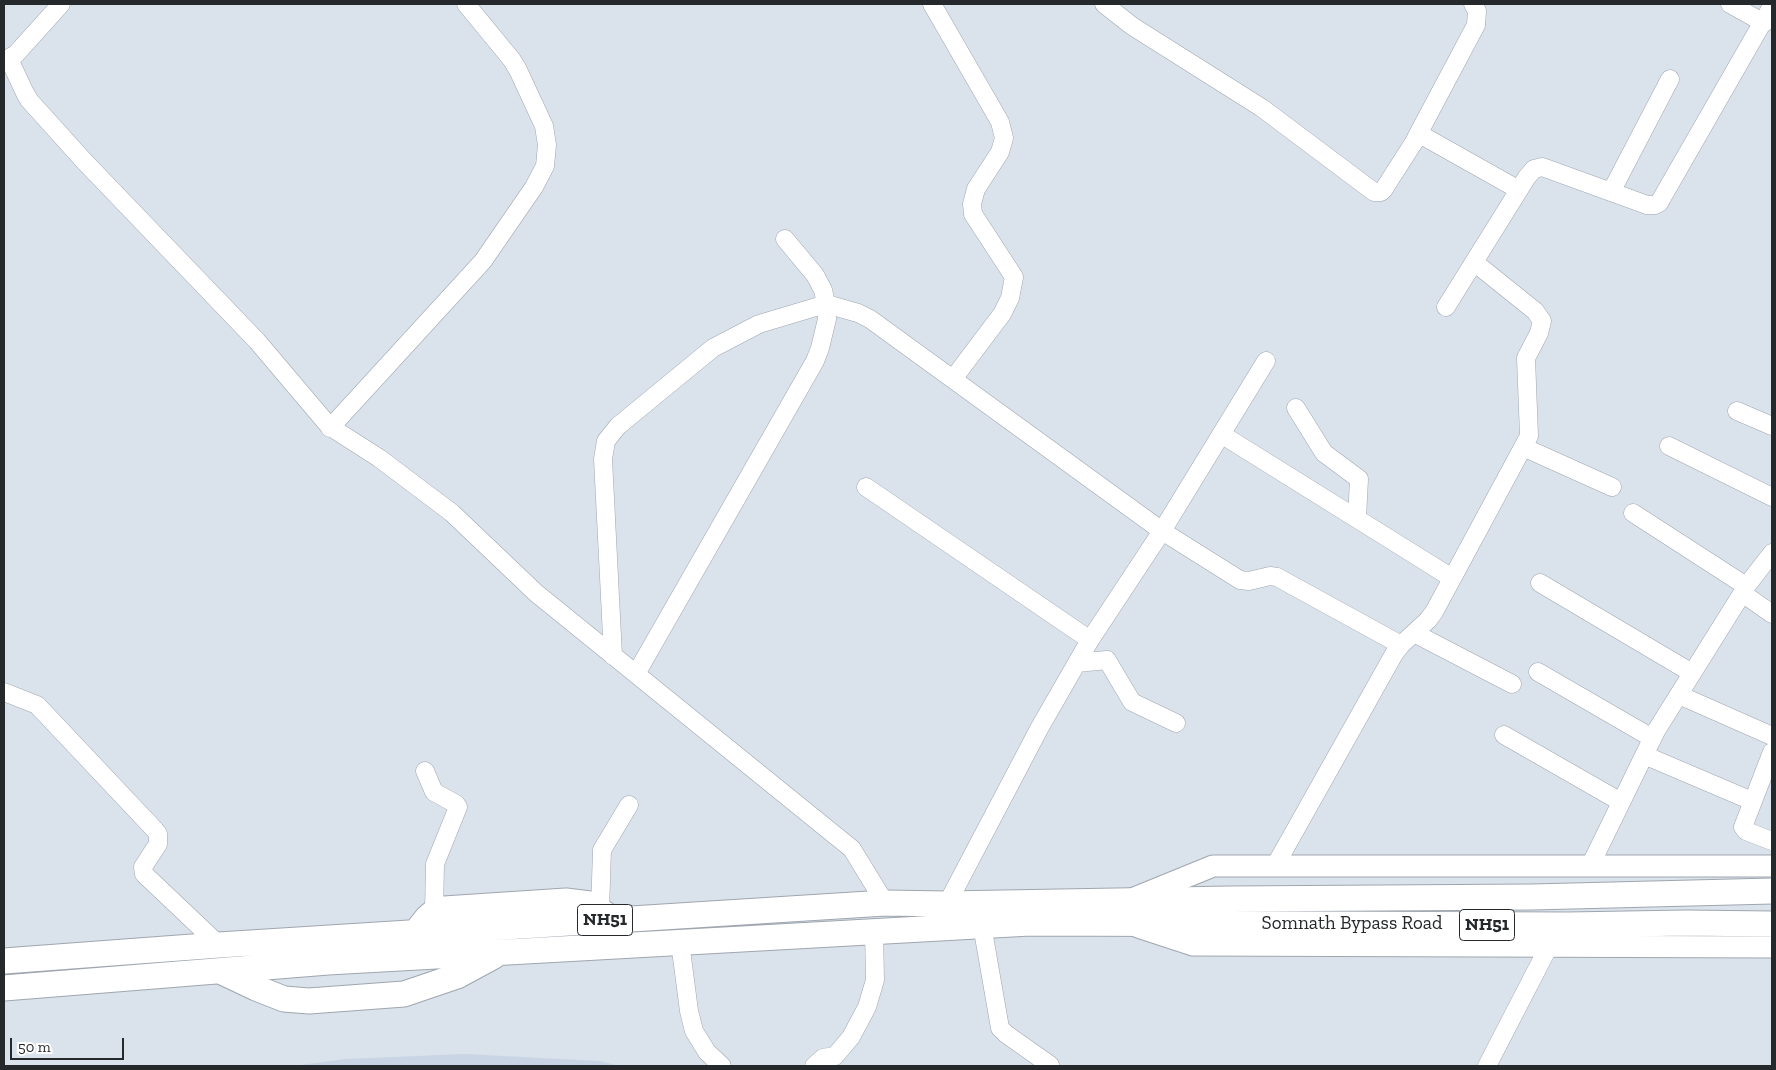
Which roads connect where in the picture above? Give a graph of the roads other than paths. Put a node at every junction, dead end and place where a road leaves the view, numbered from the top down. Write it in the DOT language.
graph roads {
  1 [pos="61,4"];
  2 [pos="466,4"];
  3 [pos="932,4"];
  4 [pos="1104,4"];
  5 [pos="1473,4"];
  6 [pos="1730,4"];
  7 [pos="1772,6"];
  8 [pos="1764,23"];
  9 [pos="6,60"];
  10 [pos="1670,80"];
  11 [pos="1416,138"];
  12 [pos="1519,190"];
  13 [pos="1612,192"];
  14 [pos="785,239"];
  15 [pos="1474,262"];
  16 [pos="826,304"];
  17 [pos="1446,307"];
  18 [pos="1266,361"];
  19 [pos="953,379"];
  20 [pos="1296,408"];
  21 [pos="1737,411"];
  22 [pos="1772,426"];
  23 [pos="330,428"];
  24 [pos="1222,434"];
  25 [pos="1669,446"];
  26 [pos="1523,447"];
  27 [pos="866,487"];
  28 [pos="1612,487"];
  29 [pos="1772,498"];
  30 [pos="1633,512"];
  31 [pos="1357,518"];
  32 [pos="1162,531"];
  33 [pos="1772,553"];
  34 [pos="1452,578"];
  35 [pos="1540,583"];
  36 [pos="1744,590"];
  37 [pos="1772,614"];
  38 [pos="1414,632"];
  39 [pos="1090,640"];
  40 [pos="1401,645"];
  41 [pos="614,656"];
  42 [pos="1076,663"];
  43 [pos="1538,672"];
  44 [pos="1692,673"];
  45 [pos="636,674"];
  46 [pos="1512,684"];
  47 [pos="4,692"];
  48 [pos="1679,694"];
  49 [pos="1176,723"];
  50 [pos="1504,735"];
  51 [pos="1772,736"];
  52 [pos="1652,738"];
  53 [pos="1772,752"];
  54 [pos="1644,755"];
  55 [pos="425,771"];
  56 [pos="1752,801"];
  57 [pos="1621,802"];
  58 [pos="629,805"];
  59 [pos="1772,841"];
  60 [pos="1275,866"];
  61 [pos="1590,866"];
  62 [pos="1772,866"];
  63 [pos="1772,891"];
  64 [pos="885,903"];
  65 [pos="947,904"];
  66 [pos="434,912"];
  67 [pos="1127,912"];
  68 [pos="607,915"];
  69 [pos="1772,924"];
  70 [pos="982,925"];
  71 [pos="874,931"];
  72 [pos="416,932"];
  73 [pos="680,942"];
  74 [pos="219,945"];
  75 [pos="1549,946"];
  76 [pos="1772,947"];
  77 [pos="500,952"];
  78 [pos="4,960"];
  79 [pos="220,971"];
  80 [pos="4,988"];
  81 [pos="1050,1065"];
  82 [pos="722,1066"];
  83 [pos="814,1066"];
  84 [pos="1487,1066"];
  1 -- 9 [label="street"];
  2 -- 23 [label="street"];
  3 -- 19 [label="street"];
  4 -- 11 [label="street"];
  5 -- 11 [label="street"];
  6 -- 8 [label="street"];
  7 -- 8 [label="street"];
  8 -- 13 [label="street"];
  9 -- 23 [label="street"];
  10 -- 13 [label="street"];
  11 -- 12 [label="street"];
  12 -- 13 [label="street"];
  12 -- 15 [label="street"];
  14 -- 16 [label="street"];
  15 -- 17 [label="street"];
  15 -- 26 [label="street"];
  16 -- 19 [label="street"];
  16 -- 41 [label="street"];
  16 -- 45 [label="street"];
  18 -- 24 [label="street"];
  19 -- 32 [label="street"];
  20 -- 31 [label="street"];
  21 -- 22 [label="street"];
  23 -- 41 [label="street"];
  24 -- 31 [label="street"];
  24 -- 32 [label="street"];
  25 -- 29 [label="street"];
  26 -- 28 [label="street"];
  26 -- 34 [label="street"];
  27 -- 39 [label="street"];
  30 -- 36 [label="street"];
  31 -- 34 [label="street"];
  32 -- 39 [label="street"];
  32 -- 40 [label="street"];
  33 -- 36 [label="street"];
  34 -- 38 [label="street"];
  35 -- 44 [label="street"];
  36 -- 37 [label="street"];
  36 -- 44 [label="street"];
  38 -- 40 [label="street"];
  38 -- 46 [label="street"];
  39 -- 42 [label="street"];
  40 -- 60 [label="street"];
  41 -- 45 [label="street"];
  42 -- 49 [label="street"];
  42 -- 65 [label="street"];
  43 -- 52 [label="street"];
  44 -- 48 [label="street"];
  45 -- 64 [label="street"];
  47 -- 74 [label="street"];
  48 -- 51 [label="street"];
  48 -- 52 [label="street"];
  50 -- 57 [label="street"];
  52 -- 54 [label="street"];
  53 -- 56 [label="street"];
  54 -- 56 [label="street"];
  54 -- 57 [label="street"];
  55 -- 66 [label="street"];
  56 -- 59 [label="street"];
  57 -- 61 [label="street"];
  58 -- 68 [label="street"];
  60 -- 61 [label="main road"];
  60 -- 67 [label="main road"];
  61 -- 62 [label="main road"];
  63 -- 67 [label="highway, Somnath Bypass Road / NH51"];
  64 -- 65 [label="highway, NH51"];
  64 -- 68 [label="highway, NH51"];
  65 -- 67 [label="highway, NH51"];
  66 -- 68 [label="highway"];
  66 -- 72 [label="highway"];
  67 -- 69 [label="highway, Somnath Bypass Road / NH51"];
  67 -- 70 [label="highway, NH51"];
  67 -- 75 [label="main road"];
  68 -- 72 [label="highway, NH51"];
  70 -- 71 [label="highway, NH51"];
  70 -- 81 [label="street"];
  71 -- 73 [label="highway, NH51"];
  71 -- 83 [label="street"];
  72 -- 74 [label="highway, NH51"];
  73 -- 77 [label="highway, NH51"];
  73 -- 82 [label="street"];
  74 -- 78 [label="highway, NH51"];
  75 -- 76 [label="main road"];
  75 -- 84 [label="street"];
  77 -- 79 [label="highway, NH51"];
  77 -- 79 [label="highway"];
  79 -- 80 [label="highway, NH51"];
}
